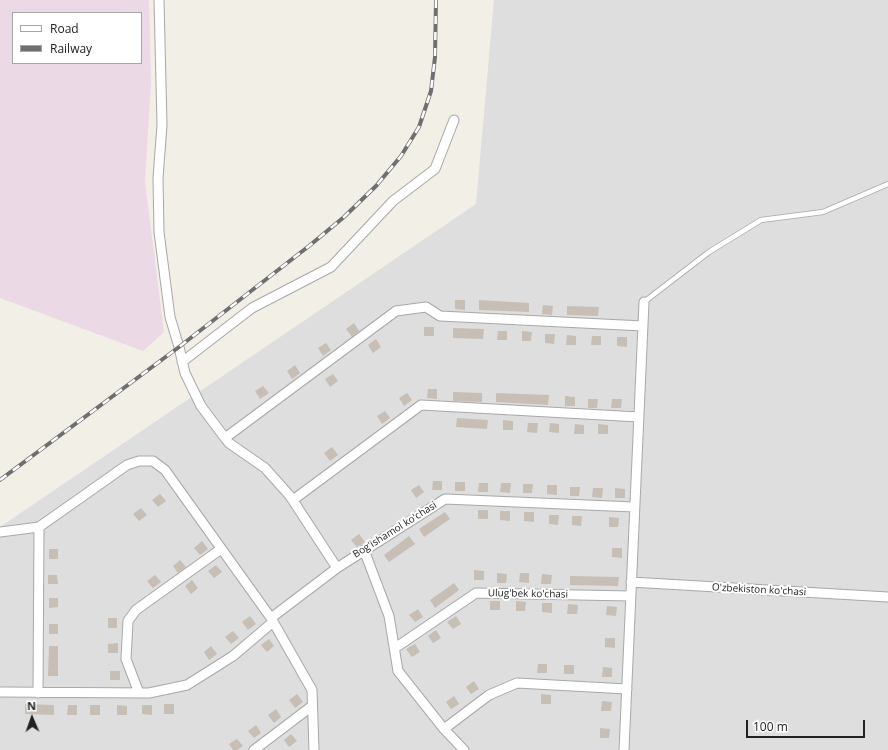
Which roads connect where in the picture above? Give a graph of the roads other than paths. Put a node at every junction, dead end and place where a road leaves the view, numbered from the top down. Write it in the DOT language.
graph roads {
  1 [pos="159,0"];
  2 [pos="454,120"];
  3 [pos="888,184"];
  4 [pos="644,302"];
  5 [pos="643,326"];
  6 [pos="182,362"];
  7 [pos="639,417"];
  8 [pos="225,438"];
  9 [pos="293,500"];
  10 [pos="634,507"];
  11 [pos="39,527"];
  12 [pos="0,532"];
  13 [pos="221,549"];
  14 [pos="364,550"];
  15 [pos="336,568"];
  16 [pos="631,582"];
  17 [pos="630,596"];
  18 [pos="888,597"];
  19 [pos="272,620"];
  20 [pos="395,648"];
  21 [pos="627,689"];
  22 [pos="0,692"];
  23 [pos="38,692"];
  24 [pos="139,693"];
  25 [pos="312,706"];
  26 [pos="444,729"];
  27 [pos="254,750"];
  28 [pos="314,750"];
  29 [pos="464,750"];
  30 [pos="624,750"];
  1 -- 6 [label="street"];
  2 -- 6 [label="street"];
  3 -- 4 [label="lane"];
  4 -- 5 [label="street"];
  5 -- 7 [label="street"];
  5 -- 8 [label="street"];
  6 -- 8 [label="street"];
  7 -- 9 [label="street"];
  7 -- 10 [label="street"];
  8 -- 9 [label="street"];
  9 -- 15 [label="street"];
  10 -- 14 [label="street, Bog'ishamol ko'chasi"];
  10 -- 16 [label="street"];
  11 -- 12 [label="street"];
  11 -- 13 [label="street"];
  11 -- 23 [label="street"];
  13 -- 19 [label="street"];
  13 -- 24 [label="street"];
  14 -- 15 [label="street, Bog'ishamol ko'chasi"];
  14 -- 20 [label="street"];
  15 -- 19 [label="street, Bog'ishamol ko'chasi"];
  16 -- 17 [label="street"];
  16 -- 18 [label="street, O'zbekiston ko'chasi"];
  17 -- 20 [label="street, Ulug'bek ko'chasi"];
  17 -- 21 [label="street"];
  19 -- 24 [label="street, Bog'ishamol ko'chasi"];
  19 -- 25 [label="street"];
  20 -- 26 [label="street"];
  21 -- 26 [label="street"];
  21 -- 30 [label="street"];
  22 -- 23 [label="street, Bog'ishamol ko'chasi"];
  23 -- 24 [label="street, Bog'ishamol ko'chasi"];
  25 -- 27 [label="street"];
  25 -- 28 [label="street"];
  26 -- 29 [label="street"];
}
